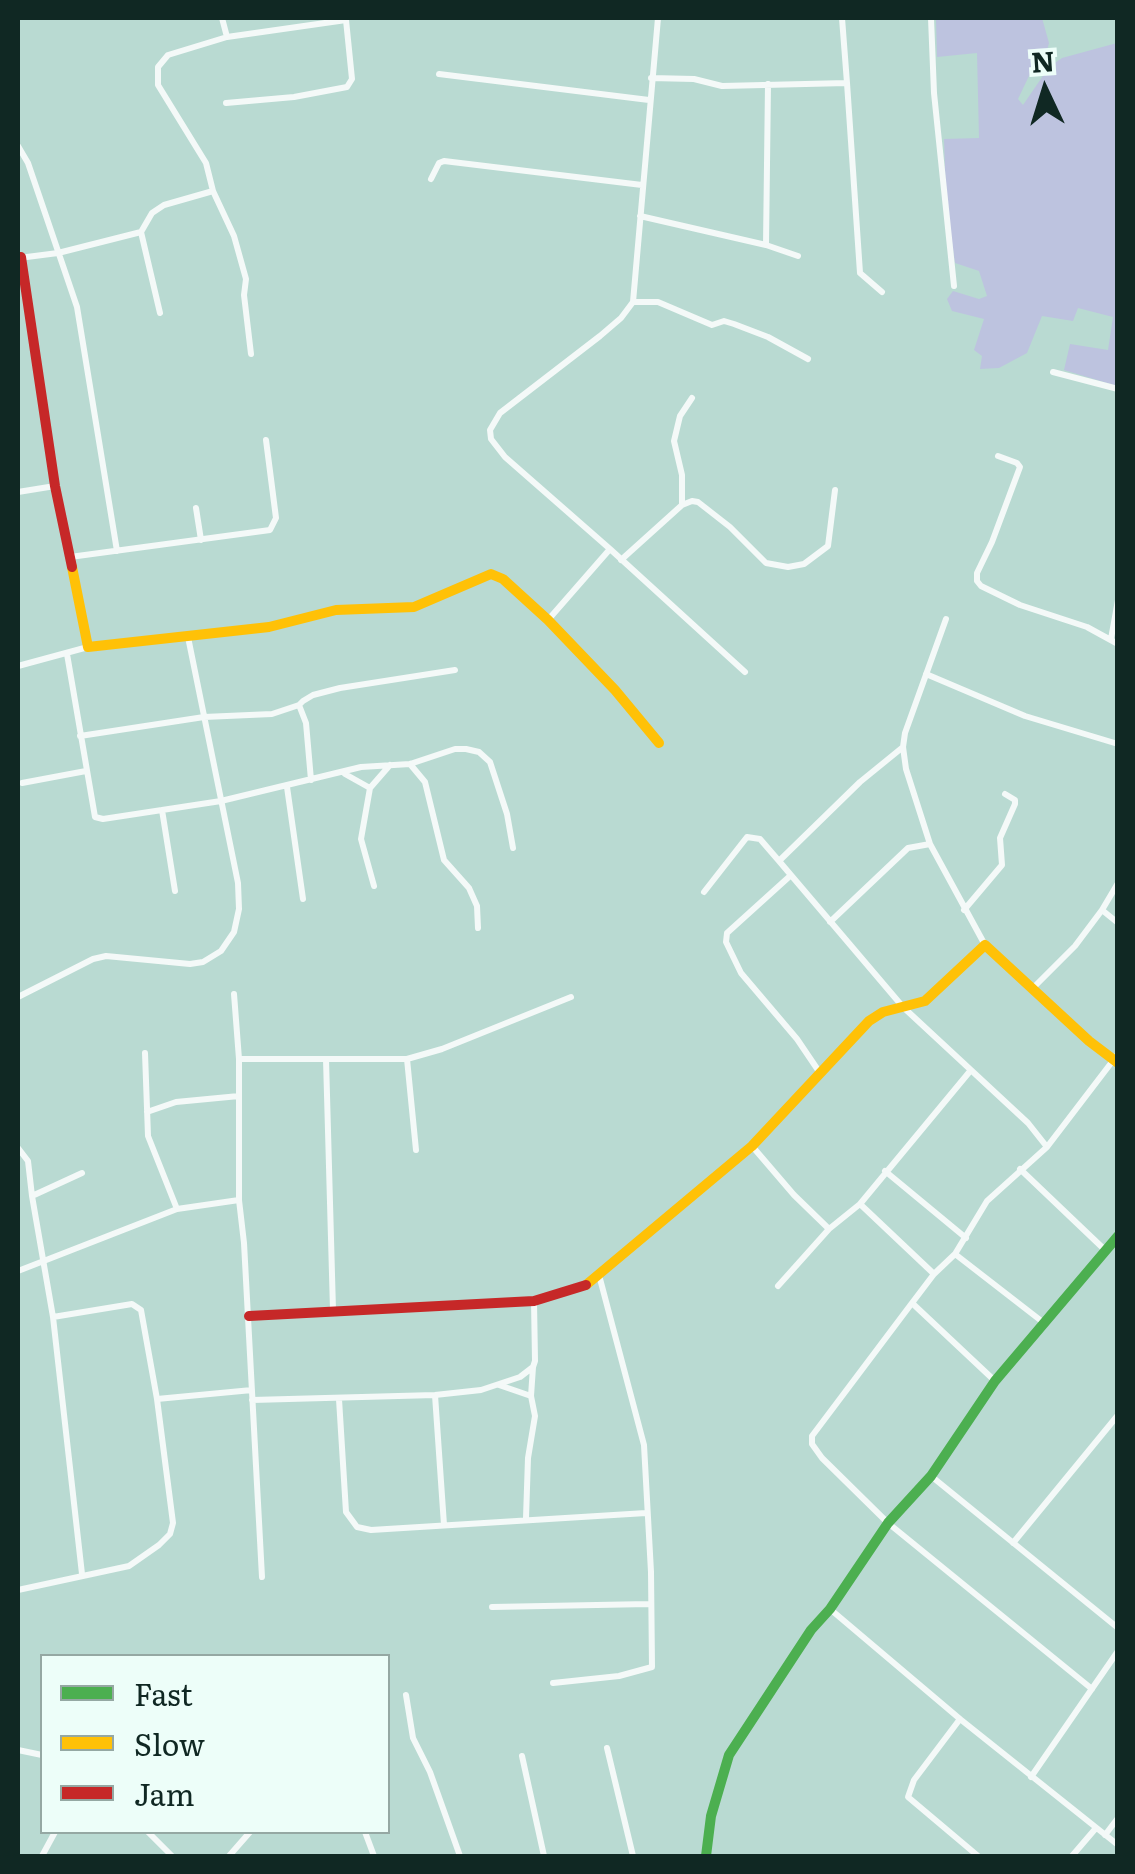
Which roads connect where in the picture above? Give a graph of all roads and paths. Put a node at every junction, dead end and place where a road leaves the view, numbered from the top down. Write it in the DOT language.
graph roads {
  1 [pos="222,18"];
  2 [pos="658,18"];
  3 [pos="842,18"];
  4 [pos="932,18"];
  5 [pos="227,37"];
  6 [pos="439,74"];
  7 [pos="652,78"];
  8 [pos="847,83"];
  9 [pos="768,84"];
  10 [pos="648,100"];
  11 [pos="226,103"];
  12 [pos="18,146"];
  13 [pos="431,179"];
  14 [pos="642,185"];
  15 [pos="213,190"];
  16 [pos="640,216"];
  17 [pos="141,232"];
  18 [pos="766,245"];
  19 [pos="58,253"];
  20 [pos="798,256"];
  21 [pos="20,258"];
  22 [pos="954,286"];
  23 [pos="882,292"];
  24 [pos="633,302"];
  25 [pos="160,313"];
  26 [pos="251,354"];
  27 [pos="808,360"];
  28 [pos="1054,372"];
  29 [pos="1118,389"];
  30 [pos="692,398"];
  31 [pos="266,440"];
  32 [pos="998,456"];
  33 [pos="55,486"];
  34 [pos="835,490"];
  35 [pos="18,492"];
  36 [pos="682,506"];
  37 [pos="196,508"];
  38 [pos="201,540"];
  39 [pos="610,549"];
  40 [pos="117,551"];
  41 [pos="70,557"];
  42 [pos="621,560"];
  43 [pos="1118,600"];
  44 [pos="946,619"];
  45 [pos="548,620"];
  46 [pos="188,637"];
  47 [pos="1114,641"];
  48 [pos="88,647"];
  49 [pos="66,654"];
  50 [pos="18,666"];
  51 [pos="455,670"];
  52 [pos="745,672"];
  53 [pos="926,674"];
  54 [pos="299,704"];
  55 [pos="204,717"];
  56 [pos="80,736"];
  57 [pos="659,743"];
  58 [pos="1118,744"];
  59 [pos="903,747"];
  60 [pos="410,764"];
  61 [pos="390,765"];
  62 [pos="86,771"];
  63 [pos="344,773"];
  64 [pos="311,780"];
  65 [pos="22,782"];
  66 [pos="287,787"];
  67 [pos="370,788"];
  68 [pos="1004,794"];
  69 [pos="221,801"];
  70 [pos="162,810"];
  71 [pos="930,844"];
  72 [pos="514,848"];
  73 [pos="780,861"];
  74 [pos="790,876"];
  75 [pos="1118,884"];
  76 [pos="374,886"];
  77 [pos="175,890"];
  78 [pos="704,892"];
  79 [pos="303,900"];
  80 [pos="964,910"];
  81 [pos="1102,910"];
  82 [pos="830,922"];
  83 [pos="1118,923"];
  84 [pos="478,928"];
  85 [pos="985,945"];
  86 [pos="1033,988"];
  87 [pos="234,994"];
  88 [pos="18,997"];
  89 [pos="571,997"];
  90 [pos="903,1007"];
  91 [pos="145,1053"];
  92 [pos="408,1058"];
  93 [pos="1116,1058"];
  94 [pos="239,1059"];
  95 [pos="326,1059"];
  96 [pos="971,1070"];
  97 [pos="820,1074"];
  98 [pos="238,1096"];
  99 [pos="146,1113"];
  100 [pos="752,1146"];
  101 [pos="1048,1147"];
  102 [pos="18,1148"];
  103 [pos="416,1150"];
  104 [pos="1020,1169"];
  105 [pos="885,1171"];
  106 [pos="82,1173"];
  107 [pos="32,1196"];
  108 [pos="239,1200"];
  109 [pos="860,1204"];
  110 [pos="177,1209"];
  111 [pos="829,1229"];
  112 [pos="1118,1236"];
  113 [pos="966,1238"];
  114 [pos="1105,1250"];
  115 [pos="955,1254"];
  116 [pos="42,1260"];
  117 [pos="18,1270"];
  118 [pos="934,1274"];
  119 [pos="599,1275"];
  120 [pos="778,1286"];
  121 [pos="534,1301"];
  122 [pos="912,1302"];
  123 [pos="333,1310"];
  124 [pos="53,1316"];
  125 [pos="248,1316"];
  126 [pos="1045,1324"];
  127 [pos="534,1367"];
  128 [pos="995,1381"];
  129 [pos="497,1384"];
  130 [pos="252,1390"];
  131 [pos="434,1396"];
  132 [pos="532,1396"];
  133 [pos="158,1399"];
  134 [pos="339,1399"];
  135 [pos="252,1400"];
  136 [pos="1118,1415"];
  137 [pos="931,1476"];
  138 [pos="646,1513"];
  139 [pos="526,1518"];
  140 [pos="888,1523"];
  141 [pos="444,1525"];
  142 [pos="1013,1542"];
  143 [pos="82,1574"];
  144 [pos="262,1576"];
  145 [pos="18,1590"];
  146 [pos="649,1604"];
  147 [pos="492,1607"];
  148 [pos="830,1608"];
  149 [pos="1118,1628"];
  150 [pos="1118,1651"];
  151 [pos="553,1682"];
  152 [pos="1092,1688"];
  153 [pos="406,1695"];
  154 [pos="960,1720"];
  155 [pos="606,1748"];
  156 [pos="522,1756"];
  157 [pos="1030,1777"];
  158 [pos="1118,1818"];
  159 [pos="1096,1828"];
  160 [pos="150,1834"];
  161 [pos="248,1834"];
  162 [pos="1104,1835"];
  163 [pos="1118,1846"];
  164 [pos="172,1856"];
  165 [pos="228,1856"];
  166 [pos="460,1856"];
  167 [pos="544,1856"];
  168 [pos="634,1856"];
  169 [pos="706,1856"];
  170 [pos="978,1856"];
  171 [pos="1072,1856"];
  1 -- 5 [label="street"];
  2 -- 7 [label="street"];
  3 -- 8 [label="street"];
  4 -- 22 [label="street"];
  5 -- 11 [label="street"];
  5 -- 15 [label="street"];
  6 -- 10 [label="street"];
  7 -- 9 [label="street"];
  7 -- 10 [label="street"];
  8 -- 9 [label="street"];
  8 -- 23 [label="street"];
  9 -- 18 [label="street"];
  10 -- 14 [label="street"];
  12 -- 19 [label="street"];
  13 -- 14 [label="street"];
  14 -- 16 [label="street"];
  15 -- 17 [label="street"];
  15 -- 26 [label="street"];
  16 -- 18 [label="street"];
  16 -- 24 [label="street"];
  17 -- 19 [label="street"];
  17 -- 25 [label="street"];
  18 -- 20 [label="street"];
  19 -- 21 [label="street"];
  19 -- 40 [label="street"];
  21 -- 33 [label="street"];
  24 -- 27 [label="street"];
  24 -- 39 [label="street"];
  28 -- 29 [label="street"];
  30 -- 36 [label="street"];
  31 -- 38 [label="street"];
  32 -- 47 [label="street"];
  33 -- 35 [label="street"];
  33 -- 41 [label="street"];
  34 -- 36 [label="street"];
  36 -- 42 [label="street"];
  37 -- 38 [label="street"];
  38 -- 40 [label="street"];
  39 -- 42 [label="street"];
  39 -- 45 [label="street"];
  40 -- 41 [label="street"];
  41 -- 48 [label="street"];
  42 -- 52 [label="street"];
  43 -- 47 [label="street"];
  44 -- 53 [label="street"];
  45 -- 46 [label="street"];
  45 -- 57 [label="street"];
  46 -- 48 [label="street"];
  46 -- 55 [label="street"];
  48 -- 49 [label="street"];
  49 -- 50 [label="street"];
  49 -- 56 [label="street"];
  51 -- 54 [label="street"];
  53 -- 58 [label="street"];
  53 -- 59 [label="street"];
  54 -- 55 [label="street"];
  54 -- 64 [label="street"];
  55 -- 56 [label="street"];
  55 -- 69 [label="street"];
  56 -- 62 [label="street"];
  59 -- 71 [label="street"];
  59 -- 73 [label="street"];
  60 -- 61 [label="street"];
  60 -- 72 [label="street"];
  60 -- 84 [label="street"];
  61 -- 63 [label="street"];
  61 -- 67 [label="street"];
  62 -- 65 [label="street"];
  62 -- 70 [label="street"];
  63 -- 64 [label="street"];
  63 -- 67 [label="street"];
  64 -- 66 [label="street"];
  66 -- 69 [label="street"];
  66 -- 79 [label="street"];
  67 -- 76 [label="street"];
  68 -- 80 [label="street"];
  69 -- 70 [label="street"];
  69 -- 88 [label="street"];
  70 -- 77 [label="street"];
  71 -- 80 [label="street"];
  71 -- 82 [label="street"];
  73 -- 74 [label="street"];
  73 -- 78 [label="street"];
  74 -- 82 [label="street"];
  74 -- 97 [label="street"];
  75 -- 81 [label="street"];
  80 -- 85 [label="street"];
  81 -- 83 [label="street"];
  81 -- 86 [label="street"];
  82 -- 90 [label="street"];
  85 -- 86 [label="street"];
  85 -- 90 [label="street"];
  86 -- 93 [label="street"];
  87 -- 94 [label="street"];
  89 -- 92 [label="street"];
  90 -- 96 [label="street"];
  90 -- 97 [label="street"];
  91 -- 99 [label="street"];
  92 -- 95 [label="street"];
  92 -- 103 [label="street"];
  93 -- 101 [label="street"];
  94 -- 95 [label="street"];
  94 -- 98 [label="street"];
  95 -- 123 [label="street"];
  96 -- 101 [label="street"];
  96 -- 105 [label="street"];
  97 -- 100 [label="street"];
  98 -- 99 [label="street"];
  98 -- 108 [label="street"];
  99 -- 110 [label="street"];
  100 -- 111 [label="street"];
  100 -- 119 [label="street"];
  101 -- 104 [label="street"];
  102 -- 107 [label="street"];
  104 -- 113 [label="street"];
  104 -- 114 [label="street"];
  105 -- 109 [label="street"];
  105 -- 113 [label="street"];
  106 -- 107 [label="street"];
  107 -- 116 [label="street"];
  108 -- 110 [label="street"];
  108 -- 125 [label="street"];
  109 -- 111 [label="street"];
  109 -- 118 [label="street"];
  110 -- 116 [label="street"];
  111 -- 120 [label="street"];
  112 -- 114 [label="street"];
  113 -- 115 [label="street"];
  114 -- 126 [label="street"];
  115 -- 118 [label="street"];
  115 -- 126 [label="street"];
  116 -- 117 [label="street"];
  116 -- 124 [label="street"];
  118 -- 122 [label="street"];
  119 -- 121 [label="street"];
  119 -- 138 [label="street"];
  121 -- 123 [label="street"];
  121 -- 127 [label="street"];
  122 -- 128 [label="street"];
  122 -- 140 [label="street"];
  123 -- 125 [label="street"];
  124 -- 133 [label="street"];
  124 -- 143 [label="street"];
  125 -- 130 [label="street"];
  126 -- 128 [label="street"];
  127 -- 129 [label="street"];
  127 -- 132 [label="street"];
  128 -- 137 [label="street"];
  129 -- 131 [label="street"];
  129 -- 132 [label="street"];
  130 -- 133 [label="street"];
  130 -- 135 [label="street"];
  131 -- 134 [label="street"];
  131 -- 141 [label="street"];
  132 -- 139 [label="street"];
  133 -- 143 [label="street"];
  134 -- 135 [label="street"];
  134 -- 141 [label="street"];
  135 -- 144 [label="street"];
  136 -- 142 [label="street"];
  137 -- 140 [label="street"];
  137 -- 142 [label="street"];
  138 -- 139 [label="street"];
  138 -- 146 [label="street"];
  139 -- 141 [label="street"];
  140 -- 148 [label="street"];
  140 -- 152 [label="street"];
  142 -- 149 [label="street"];
  143 -- 145 [label="street"];
  146 -- 147 [label="street"];
  146 -- 151 [label="street"];
  148 -- 154 [label="street"];
  148 -- 169 [label="street"];
  150 -- 152 [label="street"];
  152 -- 157 [label="street"];
  153 -- 166 [label="street"];
  154 -- 157 [label="street"];
  154 -- 170 [label="street"];
  155 -- 168 [label="street"];
  156 -- 167 [label="street"];
  157 -- 159 [label="street"];
  158 -- 162 [label="street"];
  159 -- 162 [label="street"];
  159 -- 171 [label="street"];
  160 -- 164 [label="street"];
  161 -- 165 [label="street"];
  162 -- 163 [label="street"];
}
